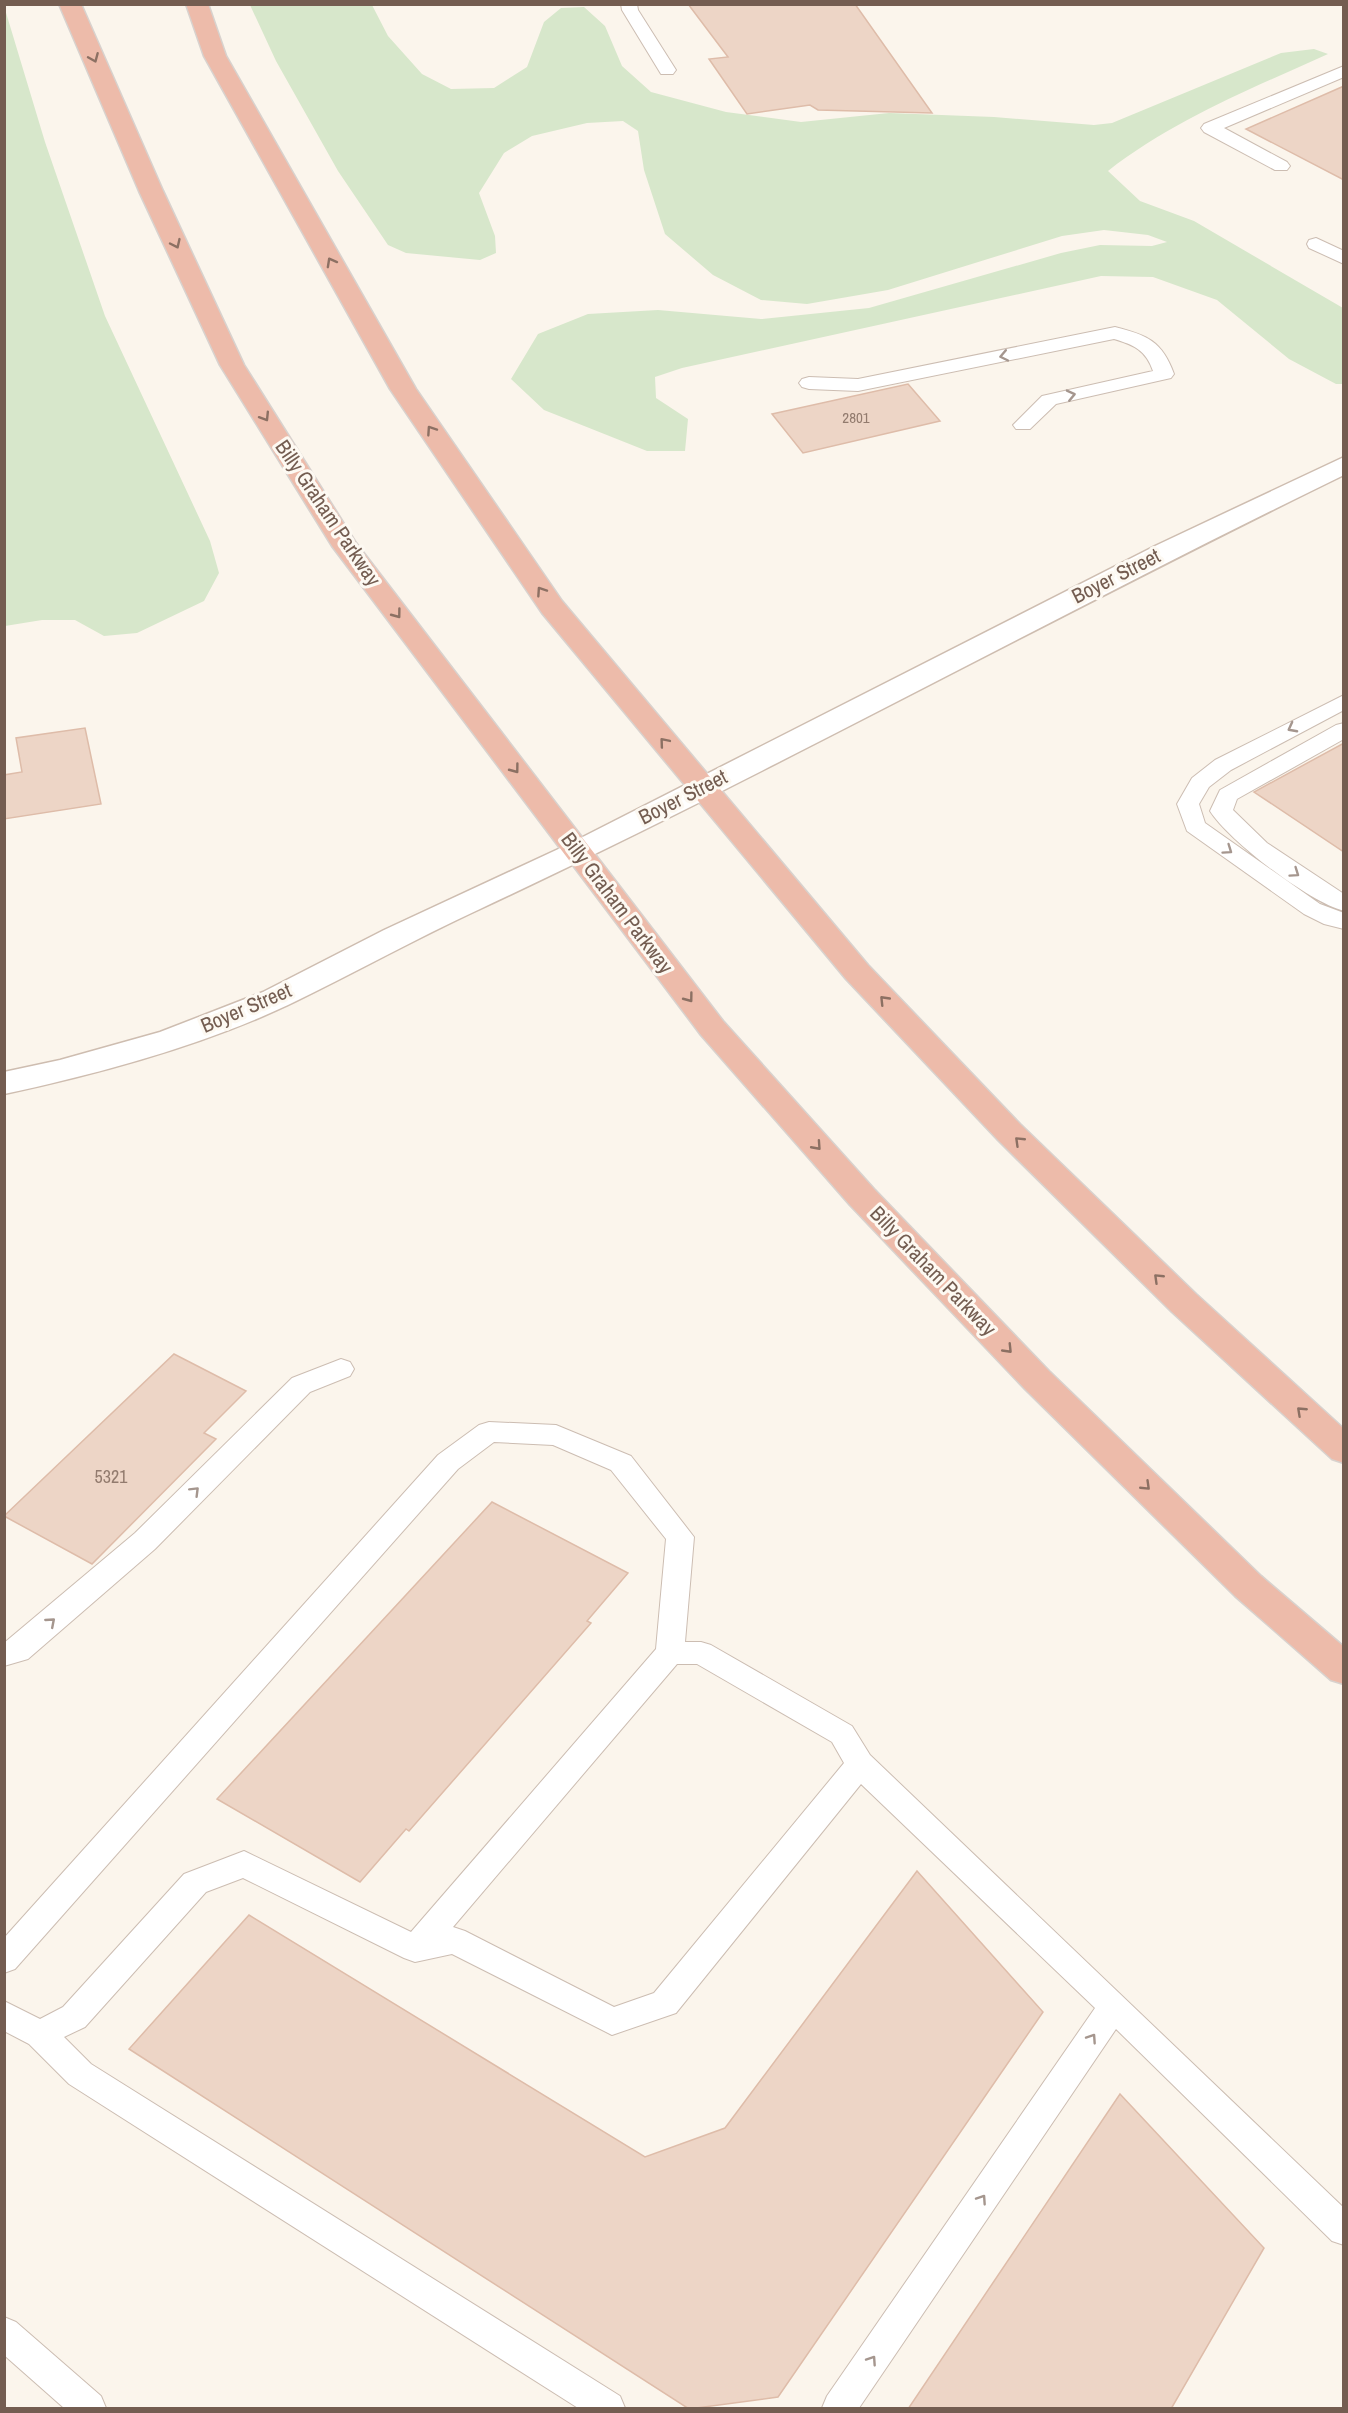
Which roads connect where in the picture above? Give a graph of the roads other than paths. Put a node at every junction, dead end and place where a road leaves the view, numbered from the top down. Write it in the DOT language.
graph roads {
  1 [pos="70,4"];
  2 [pos="197,4"];
  3 [pos="629,4"];
  4 [pos="667,70"];
  5 [pos="1344,71"];
  6 [pos="1281,166"];
  7 [pos="1316,244"];
  8 [pos="1344,259"];
  9 [pos="809,383"];
  10 [pos="1023,425"];
  11 [pos="1344,465"];
  12 [pos="1344,701"];
  13 [pos="1344,730"];
  14 [pos="702,786"];
  15 [pos="577,852"];
  16 [pos="1344,904"];
  17 [pos="1344,921"];
  18 [pos="4,1083"];
  19 [pos="341,1369"];
  20 [pos="1344,1450"];
  21 [pos="670,1653"];
  22 [pos="4,1655"];
  23 [pos="1344,1669"];
  24 [pos="860,1764"];
  25 [pos="415,1949"];
  26 [pos="4,1960"];
  27 [pos="1114,2006"];
  28 [pos="4,2015"];
  29 [pos="40,2034"];
  30 [pos="1344,2230"];
  31 [pos="4,2333"];
  32 [pos="89,2409"];
  33 [pos="608,2409"];
  34 [pos="839,2409"];
  1 -- 15 [label="highway, Billy Graham Parkway, one-way"];
  14 -- 2 [label="highway, one-way"];
  3 -- 4 [label="lane"];
  5 -- 6 [label="lane"];
  7 -- 8 [label="lane"];
  10 -- 9 [label="lane, one-way"];
  11 -- 14 [label="main road, Boyer Street"];
  12 -- 17 [label="lane, one-way"];
  13 -- 16 [label="lane, one-way"];
  14 -- 15 [label="main road, Boyer Street"];
  20 -- 14 [label="highway, one-way"];
  15 -- 18 [label="main road, Boyer Street"];
  15 -- 23 [label="highway, Billy Graham Parkway, one-way"];
  22 -- 19 [label="lane, one-way"];
  21 -- 24 [label="lane"];
  21 -- 25 [label="lane"];
  21 -- 26 [label="lane"];
  24 -- 25 [label="lane"];
  24 -- 27 [label="lane"];
  25 -- 29 [label="lane"];
  27 -- 30 [label="lane"];
  34 -- 27 [label="lane, one-way"];
  28 -- 29 [label="lane"];
  29 -- 33 [label="lane"];
  31 -- 32 [label="lane"];
}
